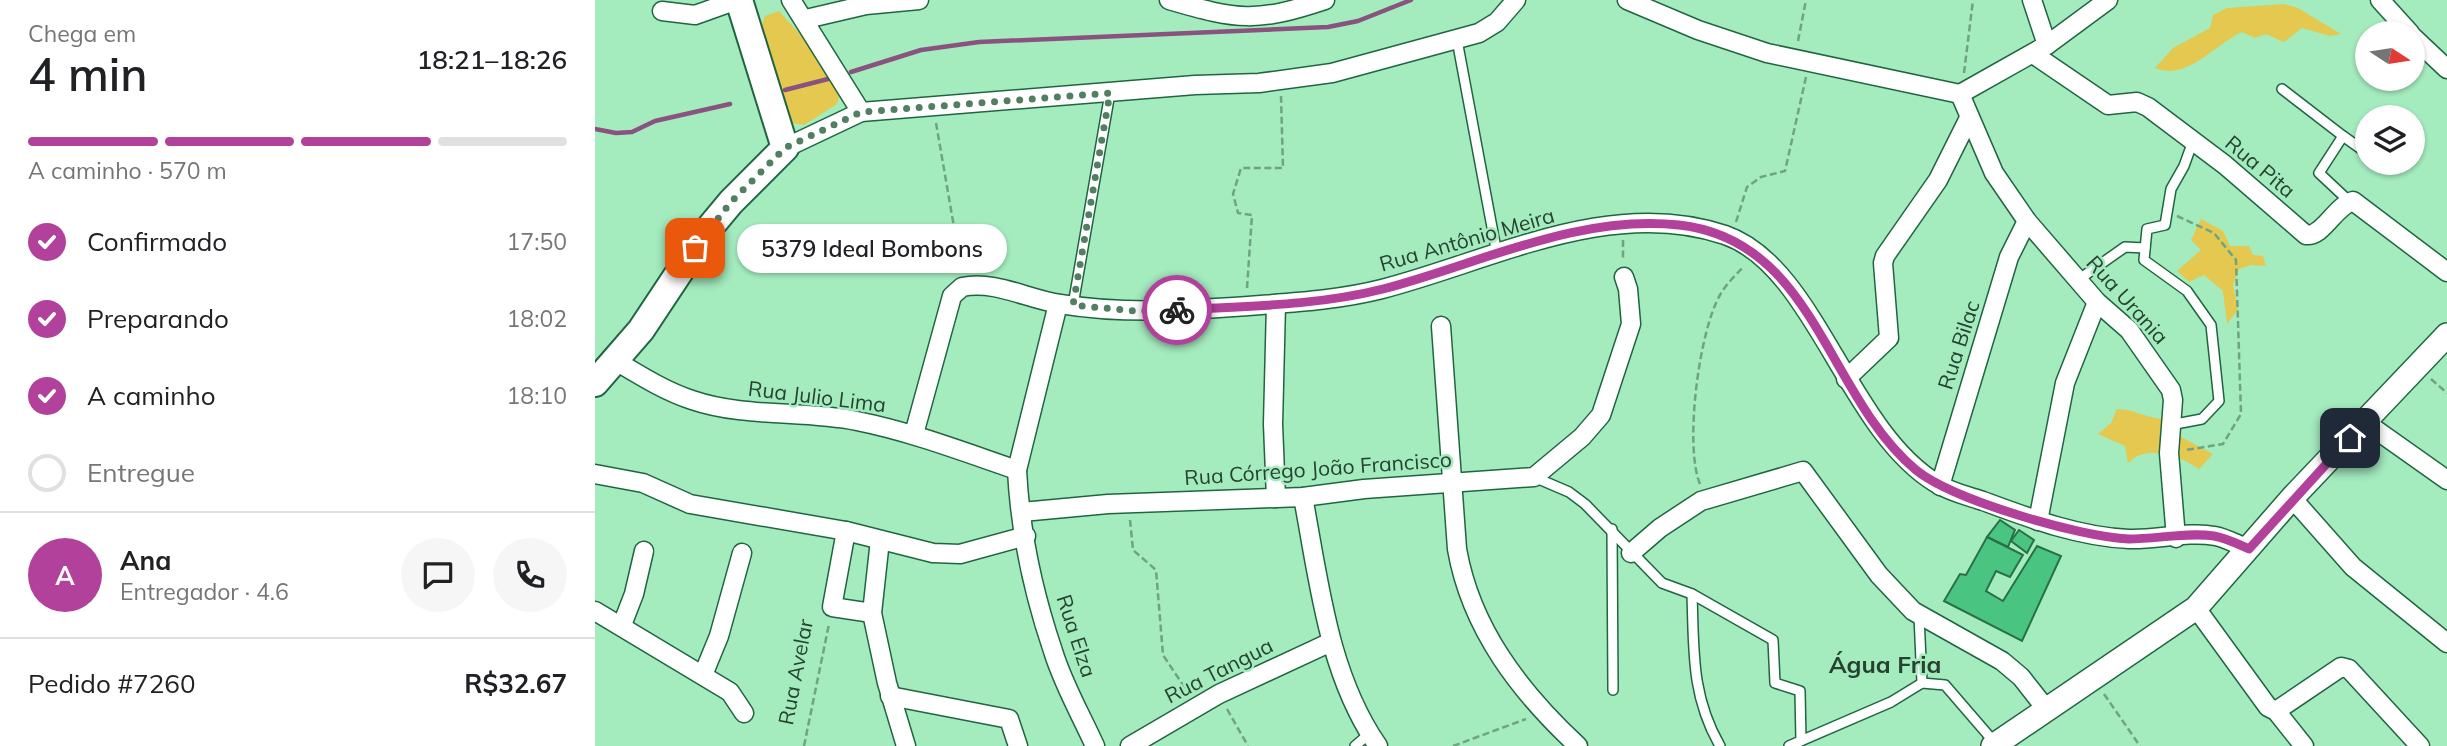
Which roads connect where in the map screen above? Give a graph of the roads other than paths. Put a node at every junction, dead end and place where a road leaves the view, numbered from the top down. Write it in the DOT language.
graph roads {
  1 [pos="792,0"];
  2 [pos="919,0"];
  3 [pos="1169,0"];
  4 [pos="1325,0"];
  5 [pos="1515,0"];
  6 [pos="1627,0"];
  7 [pos="2032,0"];
  8 [pos="2108,0"];
  9 [pos="2380,0"];
  10 [pos="743,3"];
  11 [pos="662,11"];
  12 [pos="806,19"];
  13 [pos="2399,21"];
  14 [pos="1457,40"];
  15 [pos="2425,48"];
  16 [pos="2040,50"];
  17 [pos="2447,69"];
  18 [pos="2282,89"];
  19 [pos="1110,93"];
  20 [pos="1961,93"];
  21 [pos="861,112"];
  22 [pos="1969,118"];
  23 [pos="2343,136"];
  24 [pos="2193,141"];
  25 [pos="2355,145"];
  26 [pos="785,148"];
  27 [pos="2350,202"];
  28 [pos="2027,221"];
  29 [pos="2145,248"];
  30 [pos="1497,254"];
  31 [pos="2447,272"];
  32 [pos="1624,277"];
  33 [pos="2078,280"];
  34 [pos="2097,302"];
  35 [pos="1276,303"];
  36 [pos="1065,305"];
  37 [pos="1441,326"];
  38 [pos="2447,335"];
  39 [pos="616,361"];
  40 [pos="1846,379"];
  41 [pos="595,383"];
  42 [pos="2365,422"];
  43 [pos="2170,425"];
  44 [pos="914,434"];
  45 [pos="1017,470"];
  46 [pos="595,474"];
  47 [pos="1534,477"];
  48 [pos="2447,480"];
  49 [pos="1452,482"];
  50 [pos="1940,486"];
  51 [pos="1303,497"];
  52 [pos="1276,498"];
  53 [pos="2292,498"];
  54 [pos="1022,512"];
  55 [pos="2038,521"];
  56 [pos="1612,529"];
  57 [pos="846,531"];
  58 [pos="1026,536"];
  59 [pos="2176,538"];
  60 [pos="880,540"];
  61 [pos="2249,549"];
  62 [pos="644,551"];
  63 [pos="741,553"];
  64 [pos="1631,553"];
  65 [pos="1692,594"];
  66 [pos="2196,608"];
  67 [pos="595,611"];
  68 [pos="872,613"];
  69 [pos="1919,615"];
  70 [pos="622,625"];
  71 [pos="1331,642"];
  72 [pos="2447,643"];
  73 [pos="703,675"];
  74 [pos="1921,683"];
  75 [pos="1613,690"];
  76 [pos="890,696"];
  77 [pos="2047,710"];
  78 [pos="2278,710"];
  79 [pos="744,713"];
  80 [pos="1373,740"];
  81 [pos="1801,741"];
  82 [pos="1995,745"];
  83 [pos="906,746"];
  84 [pos="1018,746"];
  85 [pos="1095,746"];
  86 [pos="1130,746"];
  87 [pos="1355,746"];
  88 [pos="1578,746"];
  89 [pos="1720,746"];
  90 [pos="1789,746"];
  91 [pos="2304,746"];
  92 [pos="2420,746"];
  1 -- 12 [label="street"];
  2 -- 12 [label="street"];
  3 -- 4 [label="street"];
  5 -- 14 [label="street"];
  6 -- 20 [label="street"];
  7 -- 16 [label="street"];
  8 -- 16 [label="street"];
  9 -- 13 [label="street"];
  10 -- 11 [label="street"];
  10 -- 26 [label="main road"];
  12 -- 21 [label="street"];
  14 -- 19 [label="street"];
  14 -- 30 [label="lane"];
  15 -- 17 [label="street"];
  16 -- 20 [label="street"];
  16 -- 24 [label="street, Rua Pita"];
  18 -- 23 [label="lane"];
  19 -- 21 [label="street"];
  19 -- 36 [label="lane"];
  20 -- 22 [label="street, Rua Urania"];
  21 -- 26 [label="street"];
  22 -- 28 [label="street, Rua Urania"];
  22 -- 40 [label="street"];
  23 -- 25 [label="lane"];
  23 -- 27 [label="lane"];
  24 -- 27 [label="street, Rua Pita"];
  24 -- 29 [label="lane"];
  26 -- 39 [label="main road"];
  27 -- 31 [label="street"];
  28 -- 33 [label="street, Rua Urania"];
  28 -- 50 [label="street, Rua Bilac"];
  29 -- 33 [label="lane"];
  29 -- 43 [label="lane"];
  30 -- 35 [label="street, Rua Antônio Meira"];
  30 -- 40 [label="street, Rua Antônio Meira"];
  32 -- 47 [label="street"];
  33 -- 34 [label="street, Rua Urania"];
  34 -- 43 [label="street, Rua Urania"];
  34 -- 55 [label="street"];
  35 -- 36 [label="street, Rua Antônio Meira"];
  35 -- 52 [label="street"];
  36 -- 44 [label="street, Rua Antônio Meira"];
  36 -- 45 [label="street"];
  37 -- 49 [label="street"];
  38 -- 42 [label="street"];
  39 -- 41 [label="main road"];
  39 -- 44 [label="street, Rua Julio Lima"];
  40 -- 50 [label="street, Rua Antônio Meira"];
  42 -- 48 [label="street"];
  42 -- 53 [label="street"];
  43 -- 59 [label="street, Rua Urania"];
  44 -- 45 [label="street, Rua Julio Lima"];
  45 -- 54 [label="street, Rua Elza"];
  46 -- 57 [label="street"];
  47 -- 49 [label="street, Rua Córrego João Francisco"];
  47 -- 56 [label="lane, Rua Córrego João Francisco"];
  49 -- 51 [label="street, Rua Córrego João Francisco"];
  49 -- 88 [label="street"];
  50 -- 55 [label="street, Rua Antônio Meira"];
  51 -- 52 [label="street, Rua Córrego João Francisco"];
  51 -- 71 [label="street"];
  52 -- 54 [label="street, Rua Córrego João Francisco"];
  53 -- 61 [label="street"];
  53 -- 72 [label="street"];
  54 -- 58 [label="street, Rua Elza"];
  55 -- 59 [label="street, Rua Antônio Meira"];
  56 -- 64 [label="lane, Rua Córrego João Francisco"];
  56 -- 75 [label="lane"];
  57 -- 60 [label="street"];
  57 -- 68 [label="street, Rua Avelar"];
  58 -- 60 [label="street"];
  58 -- 85 [label="street, Rua Elza"];
  59 -- 61 [label="street, Rua Antônio Meira"];
  60 -- 68 [label="street"];
  61 -- 66 [label="street"];
  62 -- 70 [label="street"];
  63 -- 73 [label="street"];
  64 -- 65 [label="lane, Rua Córrego João Francisco"];
  64 -- 69 [label="street"];
  65 -- 81 [label="lane, Rua Córrego João Francisco"];
  65 -- 89 [label="lane"];
  66 -- 77 [label="street"];
  66 -- 78 [label="street"];
  67 -- 70 [label="street"];
  68 -- 76 [label="street"];
  69 -- 74 [label="lane"];
  69 -- 77 [label="street"];
  70 -- 73 [label="street"];
  71 -- 80 [label="street"];
  71 -- 86 [label="street, Rua Tangua"];
  73 -- 79 [label="street"];
  74 -- 81 [label="lane"];
  74 -- 82 [label="lane"];
  76 -- 83 [label="street"];
  76 -- 84 [label="street"];
  77 -- 82 [label="street"];
  78 -- 91 [label="street"];
  78 -- 92 [label="street"];
  80 -- 87 [label="lane"];
  81 -- 90 [label="lane"];
}
